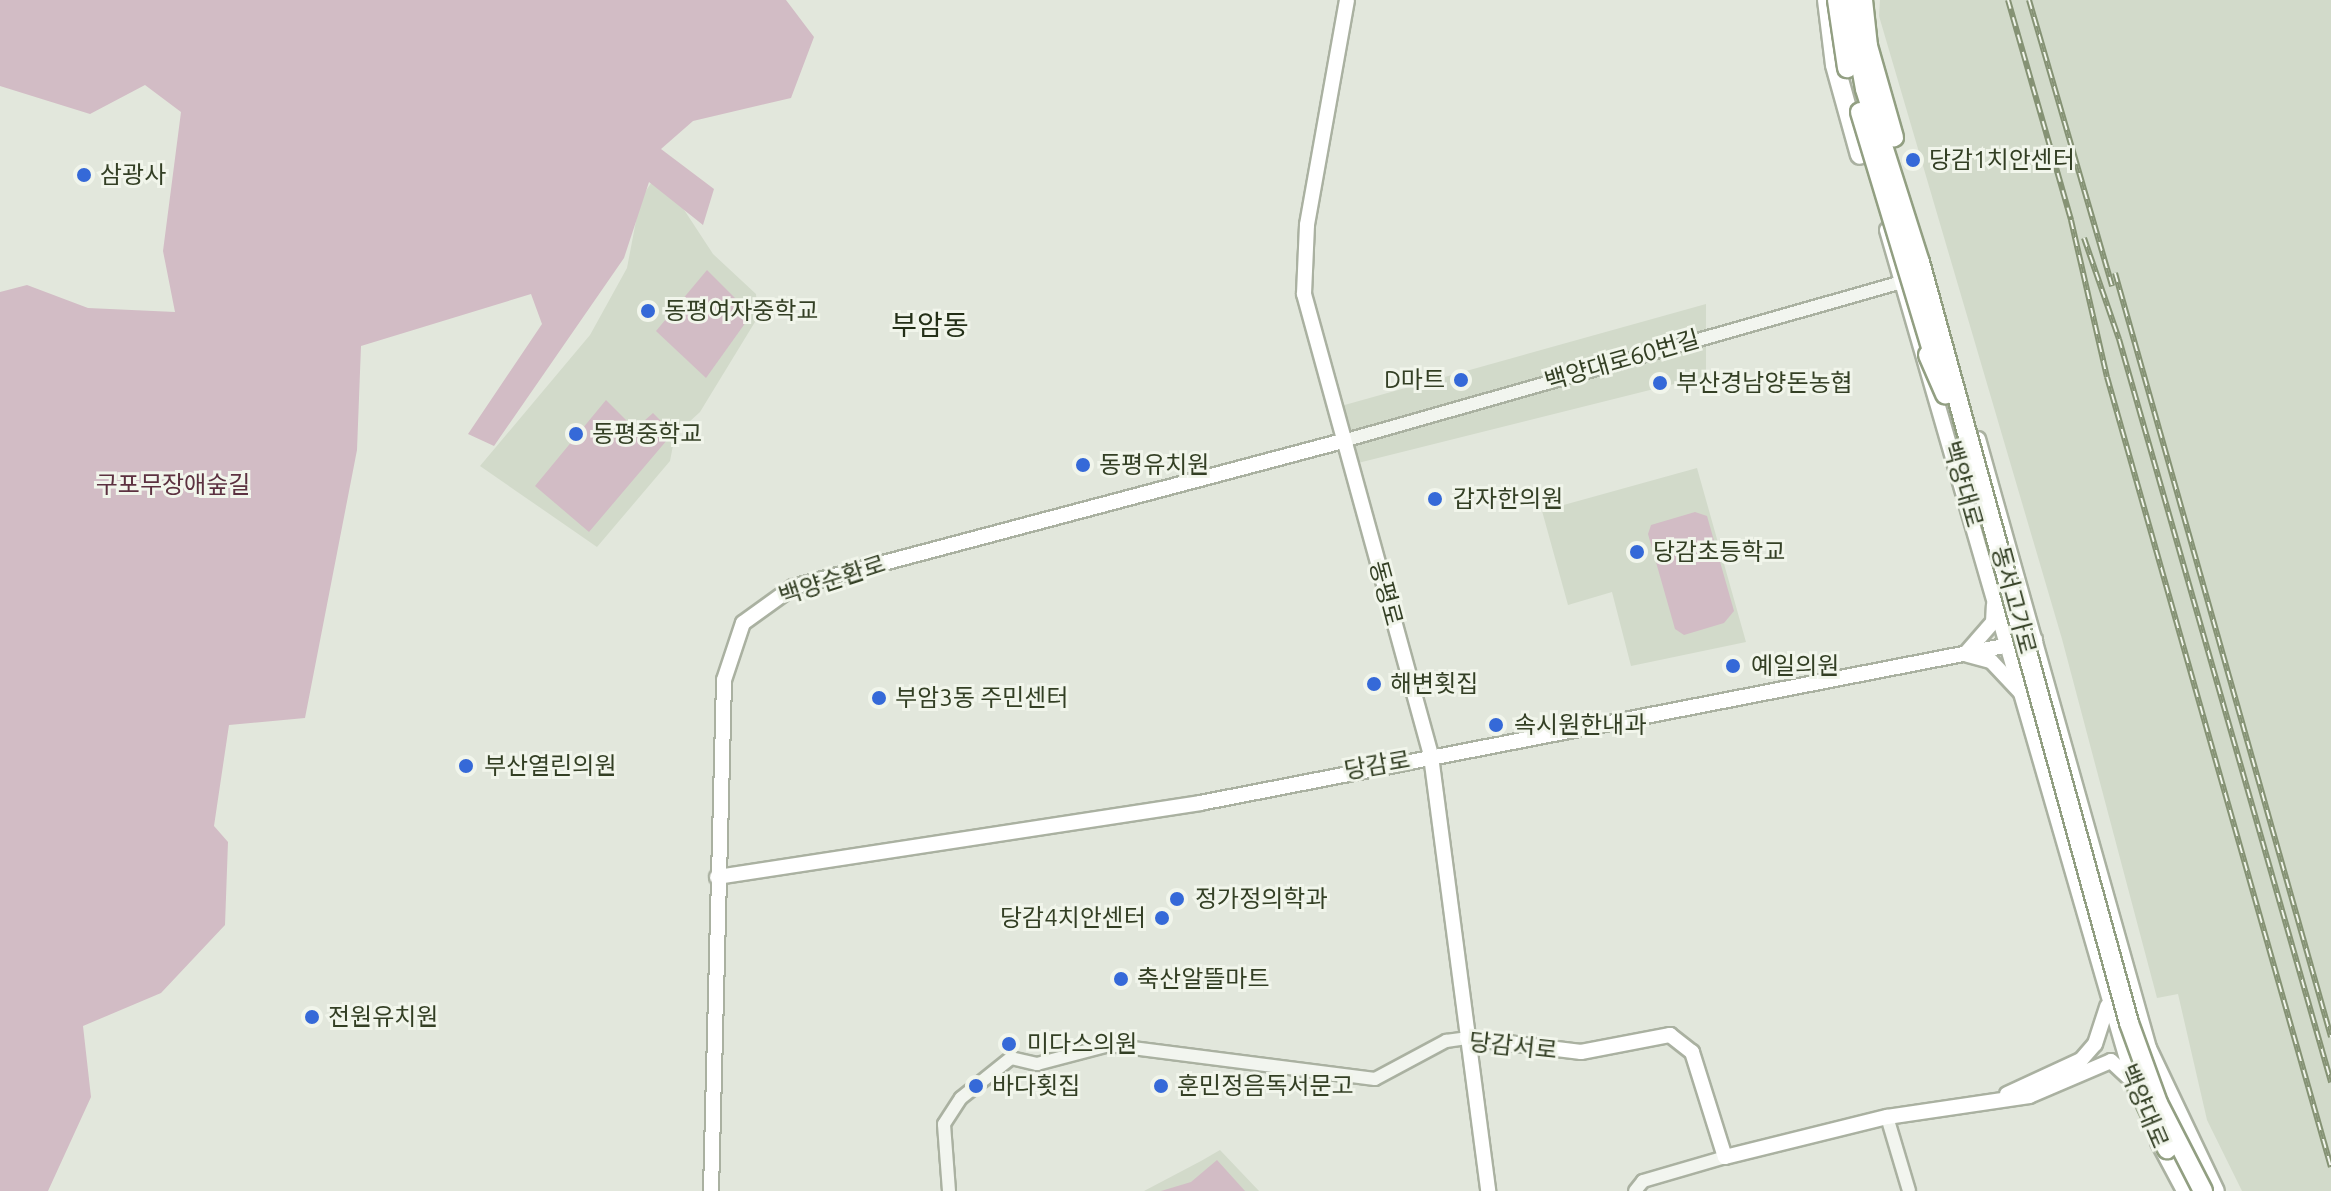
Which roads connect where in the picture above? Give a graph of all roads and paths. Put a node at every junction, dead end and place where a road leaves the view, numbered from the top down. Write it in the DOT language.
graph roads {
  1 [pos="1347,0"];
  2 [pos="1827,0"];
  3 [pos="1835,0"];
  4 [pos="1851,0"];
  5 [pos="1864,0"];
  6 [pos="1889,147"];
  7 [pos="1916,233"];
  8 [pos="1890,240"];
  9 [pos="1924,275"];
  10 [pos="1901,282"];
  11 [pos="1936,290"];
  12 [pos="1945,394"];
  13 [pos="1343,441"];
  14 [pos="1995,592"];
  15 [pos="2035,640"];
  16 [pos="2010,645"];
  17 [pos="1964,654"];
  18 [pos="2024,696"];
  19 [pos="1431,756"];
  20 [pos="717,877"];
  21 [pos="2108,1004"];
  22 [pos="1467,1038"];
  23 [pos="2131,1080"];
  24 [pos="2003,1096"];
  25 [pos="1887,1117"];
  26 [pos="1725,1157"];
  27 [pos="711,1191"];
  28 [pos="949,1191"];
  29 [pos="1488,1191"];
  30 [pos="1635,1191"];
  31 [pos="1909,1191"];
  32 [pos="2187,1191"];
  33 [pos="2203,1191"];
  34 [pos="2217,1191"];
  1 -- 13 [label="main road, 동평로"];
  2 -- 12 [label="highway, bridge"];
  3 -- 8 [label="main road, 백양대로"];
  3 -- 12 [label="highway, 동서고가로, bridge"];
  4 -- 6 [label="main road, 백양대로"];
  4 -- 9 [label="highway, 동서고가로, bridge"];
  5 -- 6 [label="main road, 백양대로"];
  5 -- 9 [label="highway, bridge"];
  6 -- 7 [label="main road, 백양대로"];
  7 -- 8 [label="main road"];
  7 -- 11 [label="main road, 백양대로"];
  8 -- 10 [label="main road, 백양대로"];
  9 -- 33 [label="highway, 동서고가로, bridge"];
  10 -- 11 [label="street"];
  10 -- 13 [label="street, 백양대로60번길"];
  10 -- 14 [label="main road, 백양대로"];
  11 -- 15 [label="main road, 백양대로"];
  12 -- 32 [label="highway, 동서고가로, bridge"];
  13 -- 19 [label="main road, 동평로"];
  13 -- 20 [label="main road, 백양순환로"];
  14 -- 16 [label="main road, 백양대로"];
  14 -- 17 [label="main road"];
  15 -- 16 [label="main road, 당감로"];
  15 -- 34 [label="main road, 백양대로"];
  16 -- 17 [label="main road, 당감로"];
  16 -- 18 [label="main road, 백양대로"];
  17 -- 18 [label="main road"];
  17 -- 19 [label="main road, 당감로"];
  18 -- 21 [label="main road, 백양대로"];
  19 -- 20 [label="main road, 당감로"];
  19 -- 22 [label="main road, 동평로"];
  20 -- 27 [label="main road, 백양순환로"];
  21 -- 23 [label="main road, 백양대로"];
  21 -- 24 [label="main road"];
  22 -- 26 [label="main road, 당감서로"];
  22 -- 28 [label="street, 당감서로"];
  22 -- 29 [label="main road, 동평로"];
  23 -- 24 [label="main road"];
  23 -- 32 [label="main road, 백양대로"];
  24 -- 25 [label="main road"];
  25 -- 26 [label="main road"];
  25 -- 31 [label="street"];
  26 -- 30 [label="street"];
}
